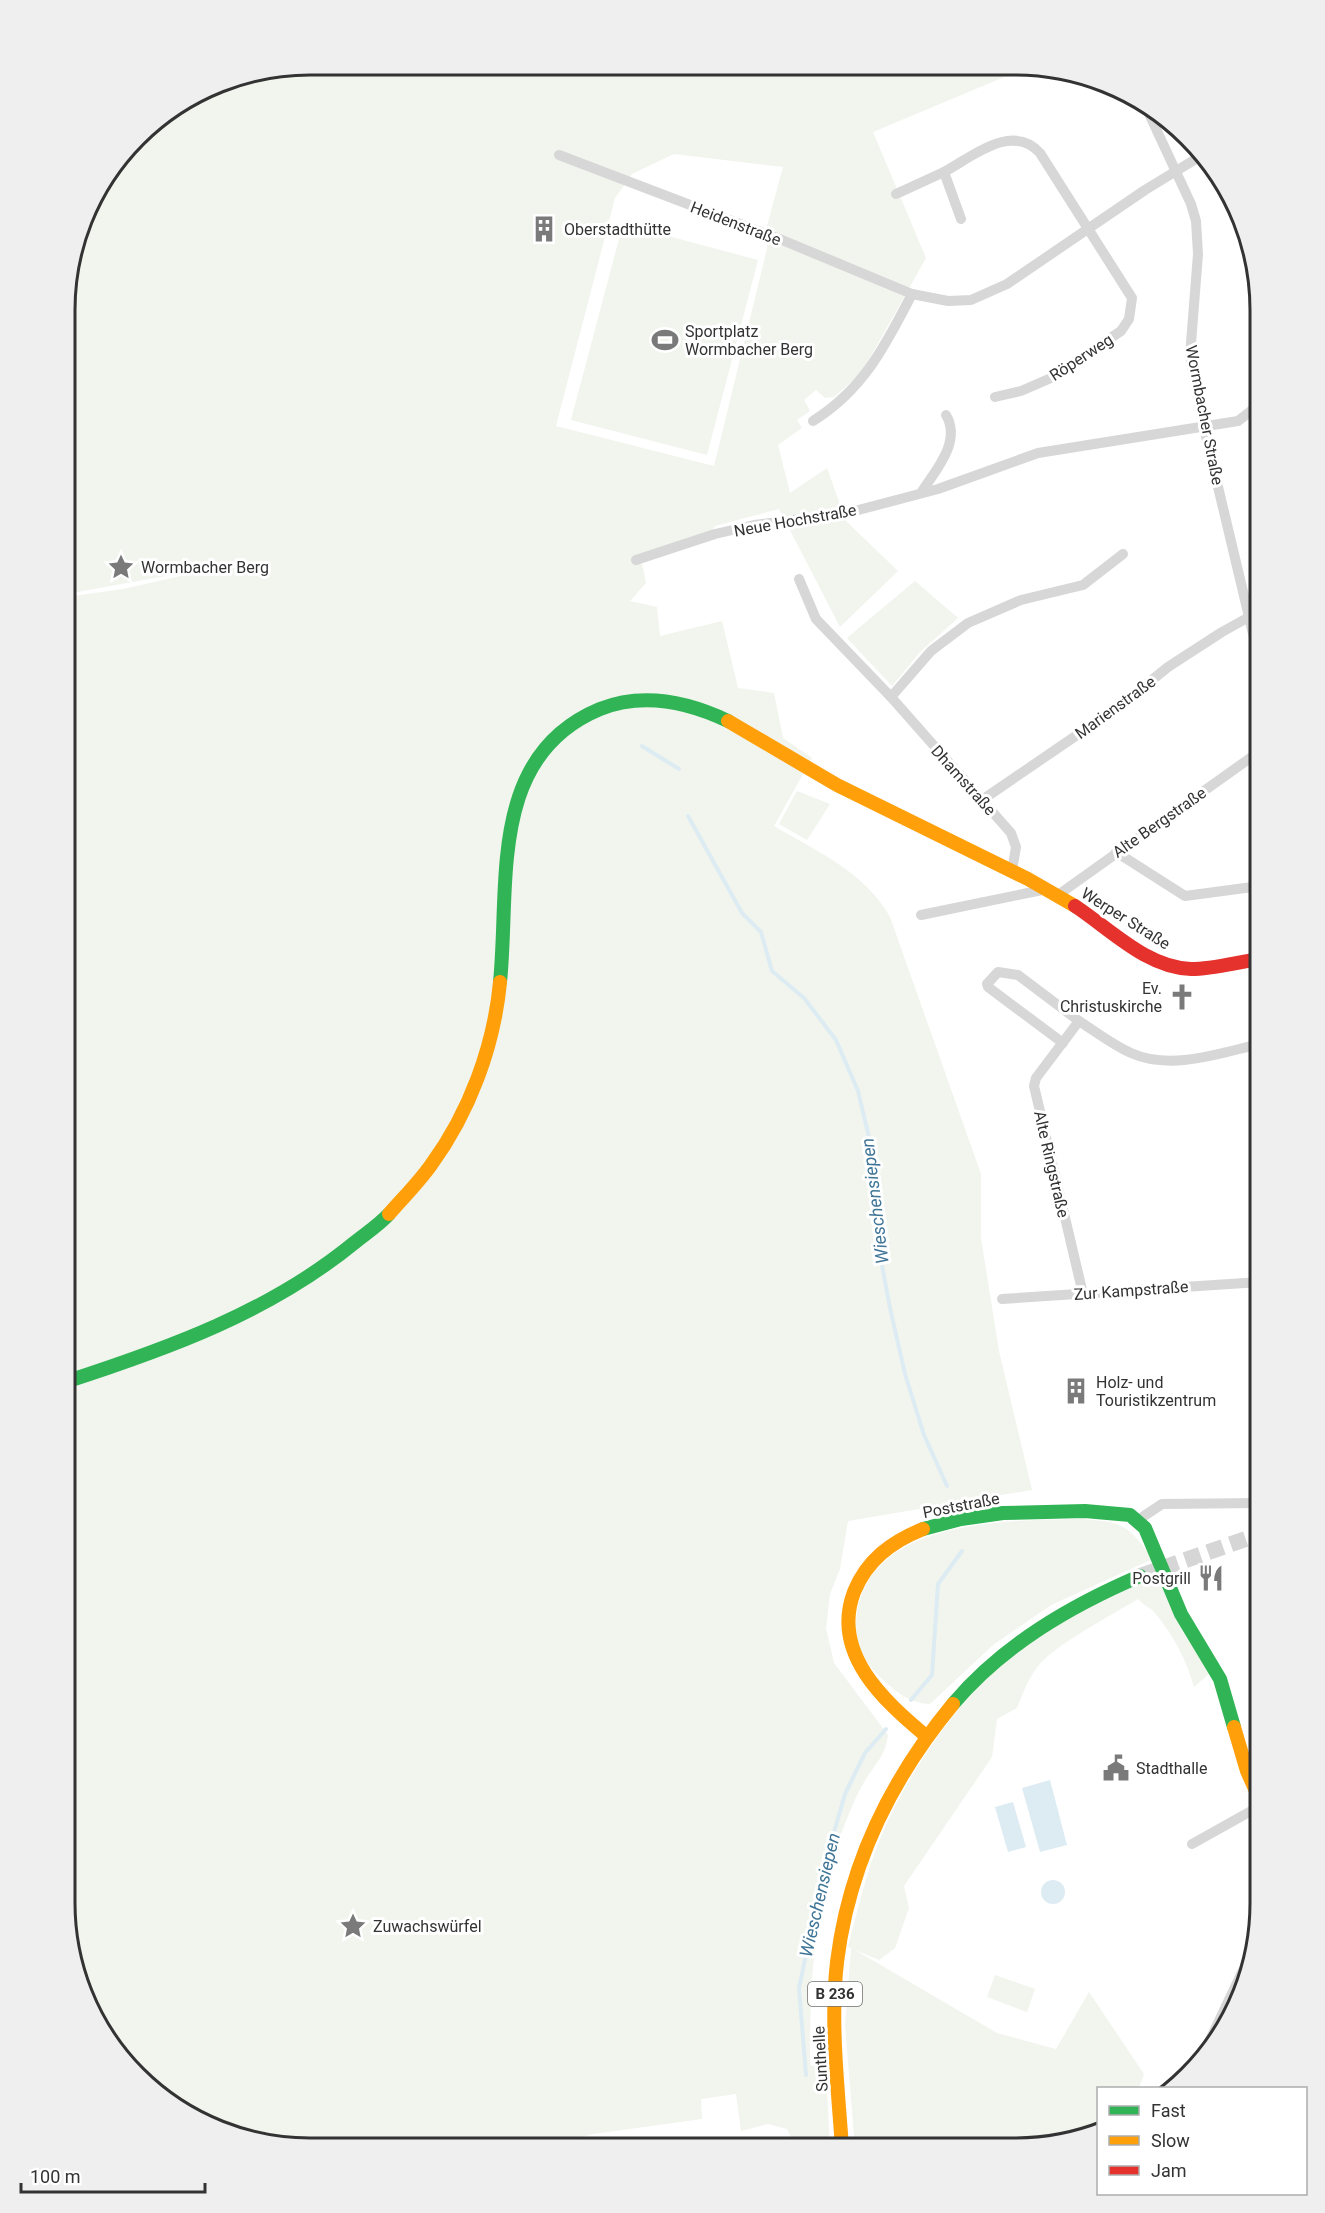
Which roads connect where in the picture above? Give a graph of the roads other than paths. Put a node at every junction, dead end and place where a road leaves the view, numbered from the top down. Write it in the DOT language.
graph roads {
  1 [pos="1151,118"];
  2 [pos="559,155"];
  3 [pos="1196,160"];
  4 [pos="944,172"];
  5 [pos="1177,172"];
  6 [pos="896,194"];
  7 [pos="961,219"];
  8 [pos="1088,227"];
  9 [pos="912,294"];
  10 [pos="995,397"];
  11 [pos="1250,412"];
  12 [pos="946,415"];
  13 [pos="813,421"];
  14 [pos="1204,428"];
  15 [pos="921,493"];
  16 [pos="1123,554"];
  17 [pos="636,560"];
  18 [pos="799,579"];
  19 [pos="1249,617"];
  20 [pos="1250,621"];
  21 [pos="891,697"];
  22 [pos="1250,758"];
  23 [pos="982,800"];
  24 [pos="1116,852"];
  25 [pos="1012,871"];
  26 [pos="1250,887"];
  27 [pos="1053,892"];
  28 [pos="921,915"];
  29 [pos="1250,960"];
  30 [pos="1079,1021"];
  31 [pos="1063,1043"];
  32 [pos="1250,1046"];
  33 [pos="1250,1283"];
  34 [pos="1083,1294"];
  35 [pos="1002,1299"];
  36 [pos="75,1378"];
  37 [pos="1250,1503"];
  38 [pos="1138,1520"];
  39 [pos="1140,1576"];
  40 [pos="926,1736"];
  41 [pos="1250,1765"];
  42 [pos="1250,1812"];
  43 [pos="1192,1844"];
  44 [pos="1230,1998"];
  45 [pos="1222,2014"];
  46 [pos="841,2138"];
  1 -- 5 [label="street, Wormbacher Straße"];
  2 -- 9 [label="street, Heidenstraße"];
  3 -- 5 [label="street, Heidenstraße"];
  4 -- 6 [label="street"];
  4 -- 7 [label="street"];
  4 -- 8 [label="street"];
  5 -- 8 [label="street, Heidenstraße"];
  5 -- 14 [label="street, Wormbacher Straße"];
  8 -- 9 [label="street, Heidenstraße"];
  8 -- 10 [label="street, Röperweg"];
  9 -- 13 [label="street"];
  11 -- 14 [label="street, Neue Hochstraße"];
  12 -- 15 [label="street"];
  14 -- 15 [label="street, Neue Hochstraße"];
  14 -- 19 [label="street, Wormbacher Straße"];
  15 -- 17 [label="street, Neue Hochstraße"];
  16 -- 21 [label="street"];
  18 -- 21 [label="street, Dhamstraße"];
  19 -- 20 [label="street, Wormbacher Straße"];
  19 -- 23 [label="street, Marienstraße"];
  21 -- 23 [label="street, Dhamstraße"];
  22 -- 24 [label="street, Alte Bergstraße"];
  23 -- 25 [label="street, Dhamstraße"];
  24 -- 26 [label="street"];
  24 -- 27 [label="street, Alte Bergstraße"];
  25 -- 27 [label="main road, Werper Straße"];
  25 -- 36 [label="main road, Werper Straße"];
  27 -- 28 [label="street"];
  27 -- 29 [label="main road, Werper Straße"];
  30 -- 31 [label="street, Alte Ringstraße"];
  30 -- 31 [label="street"];
  30 -- 32 [label="street"];
  31 -- 34 [label="street, Alte Ringstraße"];
  33 -- 34 [label="street, Zur Kampstraße"];
  34 -- 35 [label="street, Zur Kampstraße"];
  37 -- 38 [label="street"];
  38 -- 40 [label="main road, Poststraße"];
  38 -- 41 [label="main road"];
  39 -- 40 [label="main road, B 236"];
  40 -- 46 [label="main road, Sunthelle / B 236"];
  42 -- 43 [label="street"];
  44 -- 45 [label="street"];
}
